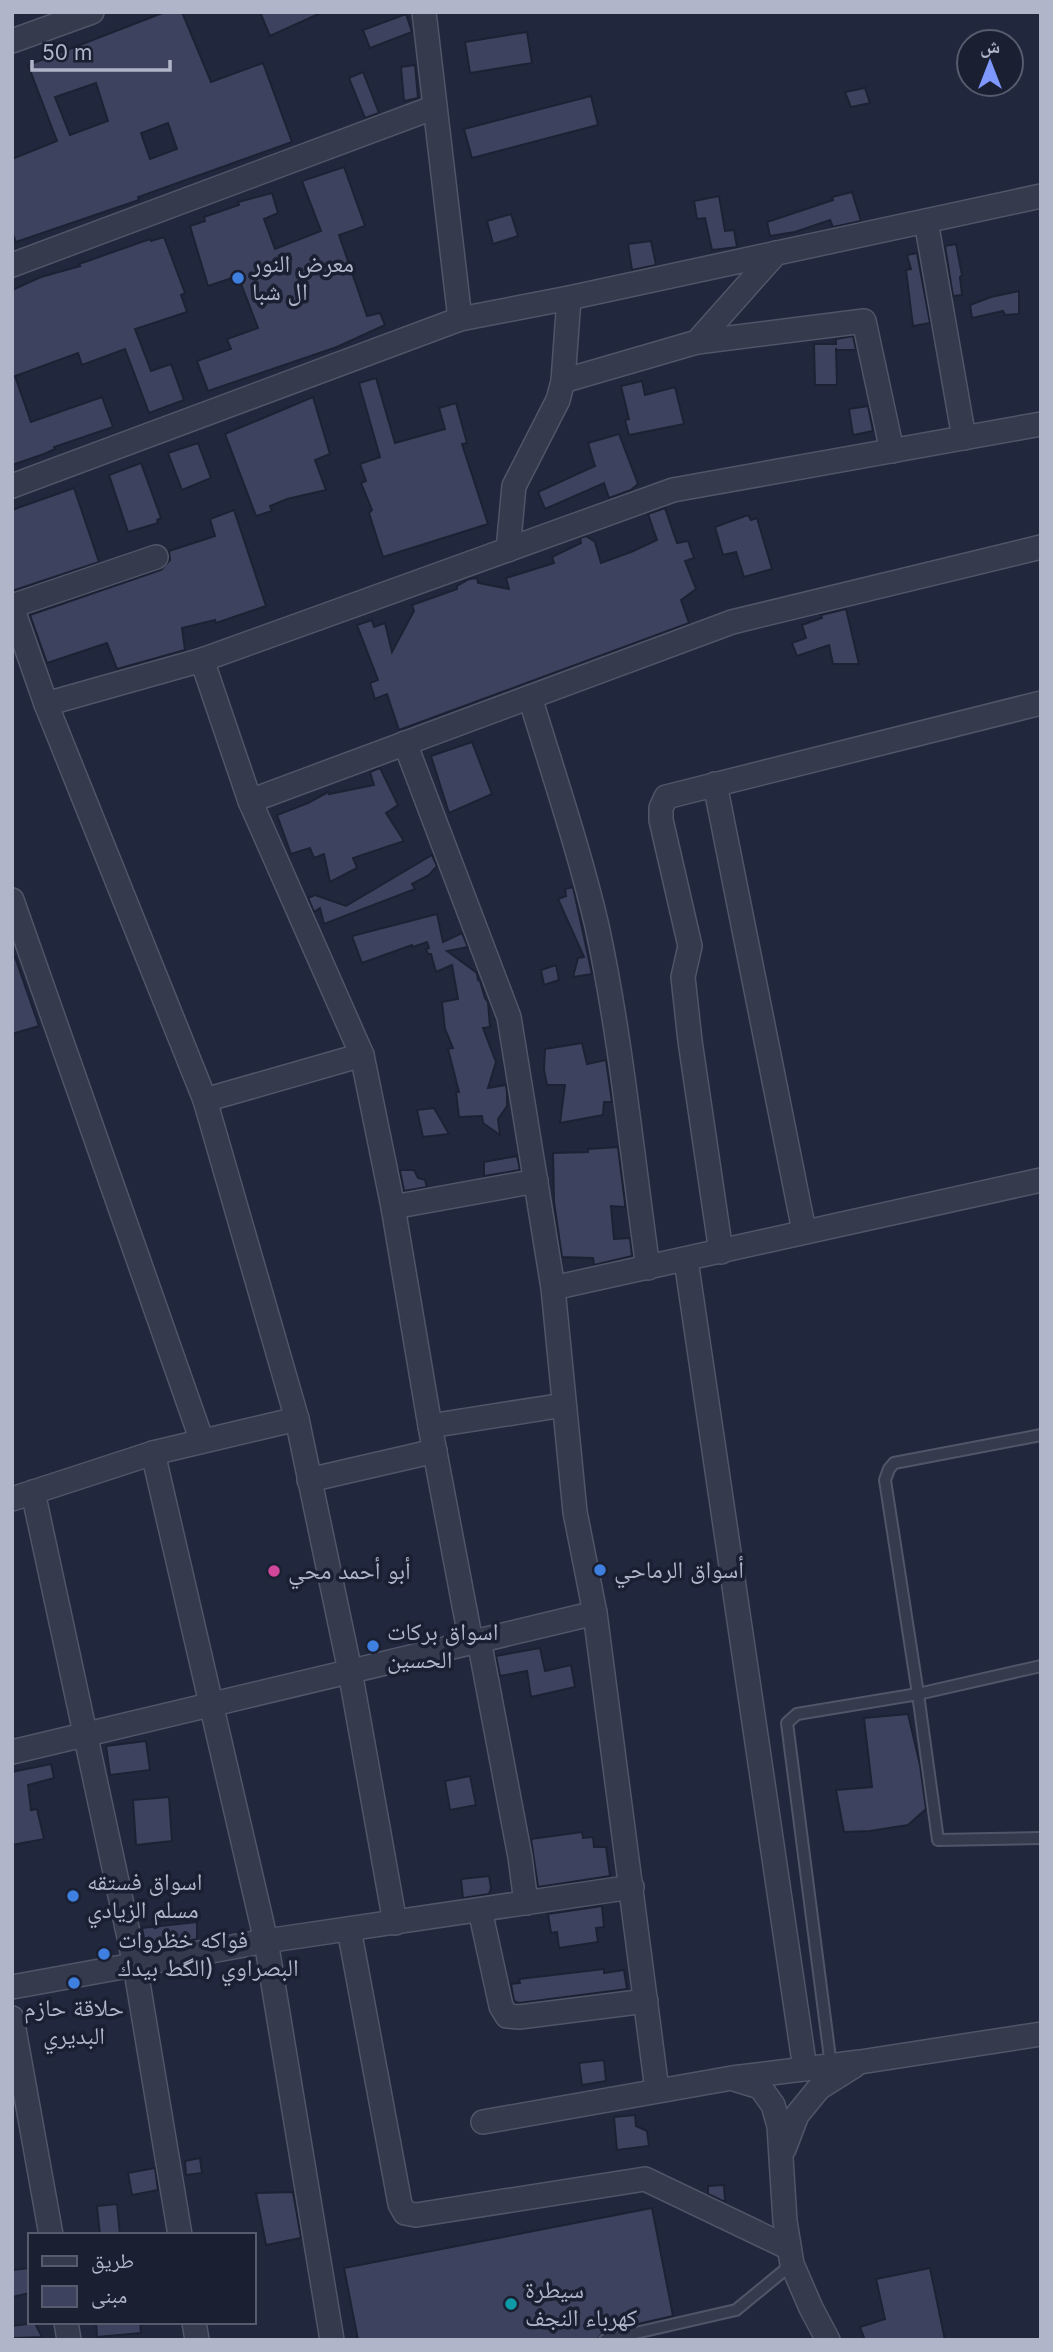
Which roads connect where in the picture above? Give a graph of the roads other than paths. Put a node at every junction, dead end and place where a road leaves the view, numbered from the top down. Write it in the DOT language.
graph roads {
  1 [pos="92,12"];
  2 [pos="424,12"];
  3 [pos="12,41"];
  4 [pos="435,107"];
  5 [pos="1040,199"];
  6 [pos="926,221"];
  7 [pos="776,253"];
  8 [pos="12,265"];
  9 [pos="569,298"];
  10 [pos="460,319"];
  11 [pos="698,342"];
  12 [pos="563,381"];
  13 [pos="1041,424"];
  14 [pos="964,438"];
  15 [pos="892,451"];
  16 [pos="12,486"];
  17 [pos="1041,547"];
  18 [pos="508,551"];
  19 [pos="156,557"];
  20 [pos="12,607"];
  21 [pos="202,660"];
  22 [pos="530,697"];
  23 [pos="1041,703"];
  24 [pos="46,704"];
  25 [pos="405,743"];
  26 [pos="715,784"];
  27 [pos="250,801"];
  28 [pos="12,900"];
  29 [pos="362,1055"];
  30 [pos="205,1100"];
  31 [pos="1041,1180"];
  32 [pos="536,1181"];
  33 [pos="393,1207"];
  34 [pos="804,1231"];
  35 [pos="721,1252"];
  36 [pos="686,1260"];
  37 [pos="648,1268"];
  38 [pos="553,1288"];
  39 [pos="564,1405"];
  40 [pos="297,1419"];
  41 [pos="430,1426"];
  42 [pos="1041,1435"];
  43 [pos="202,1441"];
  44 [pos="435,1451"];
  45 [pos="153,1453"];
  46 [pos="309,1479"];
  47 [pos="23,1496"];
  48 [pos="594,1613"];
  49 [pos="475,1641"];
  50 [pos="1041,1666"];
  51 [pos="350,1671"];
  52 [pos="918,1694"];
  53 [pos="211,1704"];
  54 [pos="85,1734"];
  55 [pos="12,1752"];
  56 [pos="1041,1838"];
  57 [pos="632,1887"];
  58 [pos="526,1903"];
  59 [pos="480,1910"];
  60 [pos="395,1923"];
  61 [pos="349,1929"];
  62 [pos="266,1941"];
  63 [pos="135,1965"];
  64 [pos="12,1987"];
  65 [pos="646,2001"];
  66 [pos="12,2018"];
  67 [pos="1041,2034"];
  68 [pos="860,2062"];
  69 [pos="831,2066"];
  70 [pos="805,2069"];
  71 [pos="732,2078"];
  72 [pos="657,2090"];
  73 [pos="482,2122"];
  74 [pos="782,2156"];
  75 [pos="51,2233"];
  76 [pos="180,2233"];
  77 [pos="791,2256"];
  78 [pos="332,2340"];
  79 [pos="605,2340"];
  80 [pos="828,2340"];
  1 -- 3 [label="street"];
  2 -- 4 [label="street"];
  4 -- 8 [label="street"];
  4 -- 10 [label="street"];
  5 -- 6 [label="street"];
  6 -- 7 [label="street"];
  6 -- 14 [label="street"];
  7 -- 9 [label="street"];
  7 -- 11 [label="street"];
  9 -- 10 [label="street"];
  9 -- 12 [label="street"];
  10 -- 16 [label="street"];
  11 -- 12 [label="street"];
  11 -- 15 [label="street"];
  12 -- 18 [label="street"];
  13 -- 14 [label="street"];
  14 -- 15 [label="street"];
  15 -- 18 [label="street"];
  17 -- 22 [label="street"];
  18 -- 21 [label="street"];
  19 -- 20 [label="street"];
  20 -- 24 [label="street"];
  21 -- 24 [label="street"];
  21 -- 27 [label="street"];
  22 -- 25 [label="street"];
  22 -- 37 [label="street"];
  23 -- 26 [label="street"];
  24 -- 30 [label="street"];
  25 -- 27 [label="street"];
  25 -- 32 [label="street"];
  26 -- 34 [label="street"];
  26 -- 35 [label="street"];
  27 -- 29 [label="street"];
  28 -- 43 [label="street"];
  29 -- 30 [label="street"];
  29 -- 33 [label="street"];
  30 -- 40 [label="street"];
  31 -- 34 [label="street"];
  32 -- 33 [label="street"];
  32 -- 38 [label="street"];
  33 -- 41 [label="street"];
  34 -- 35 [label="street"];
  35 -- 36 [label="street"];
  36 -- 37 [label="street"];
  36 -- 70 [label="street"];
  37 -- 38 [label="street"];
  38 -- 39 [label="street"];
  39 -- 41 [label="street"];
  39 -- 48 [label="street"];
  40 -- 43 [label="street"];
  40 -- 46 [label="street"];
  41 -- 44 [label="street"];
  42 -- 52 [label="lane"];
  43 -- 45 [label="street"];
  44 -- 46 [label="street"];
  44 -- 49 [label="street"];
  45 -- 47 [label="street"];
  45 -- 53 [label="street"];
  46 -- 51 [label="street"];
  47 -- 54 [label="street"];
  48 -- 49 [label="street"];
  48 -- 57 [label="street"];
  49 -- 51 [label="street"];
  49 -- 58 [label="street"];
  50 -- 52 [label="lane"];
  51 -- 53 [label="street"];
  51 -- 60 [label="street"];
  52 -- 56 [label="lane"];
  52 -- 69 [label="lane"];
  53 -- 54 [label="street"];
  53 -- 62 [label="street"];
  54 -- 55 [label="street"];
  54 -- 63 [label="street"];
  57 -- 58 [label="street"];
  57 -- 65 [label="street"];
  58 -- 59 [label="street"];
  59 -- 60 [label="street"];
  59 -- 65 [label="street"];
  60 -- 61 [label="street"];
  61 -- 62 [label="street"];
  61 -- 77 [label="street"];
  62 -- 63 [label="street"];
  62 -- 78 [label="street"];
  63 -- 64 [label="street"];
  63 -- 76 [label="street"];
  65 -- 72 [label="street"];
  66 -- 75 [label="street"];
  67 -- 68 [label="street"];
  68 -- 69 [label="street"];
  68 -- 74 [label="street"];
  69 -- 70 [label="street"];
  70 -- 71 [label="street"];
  71 -- 72 [label="street"];
  71 -- 74 [label="street"];
  72 -- 73 [label="street"];
  74 -- 77 [label="street"];
  77 -- 79 [label="lane"];
  77 -- 80 [label="street"];
}
